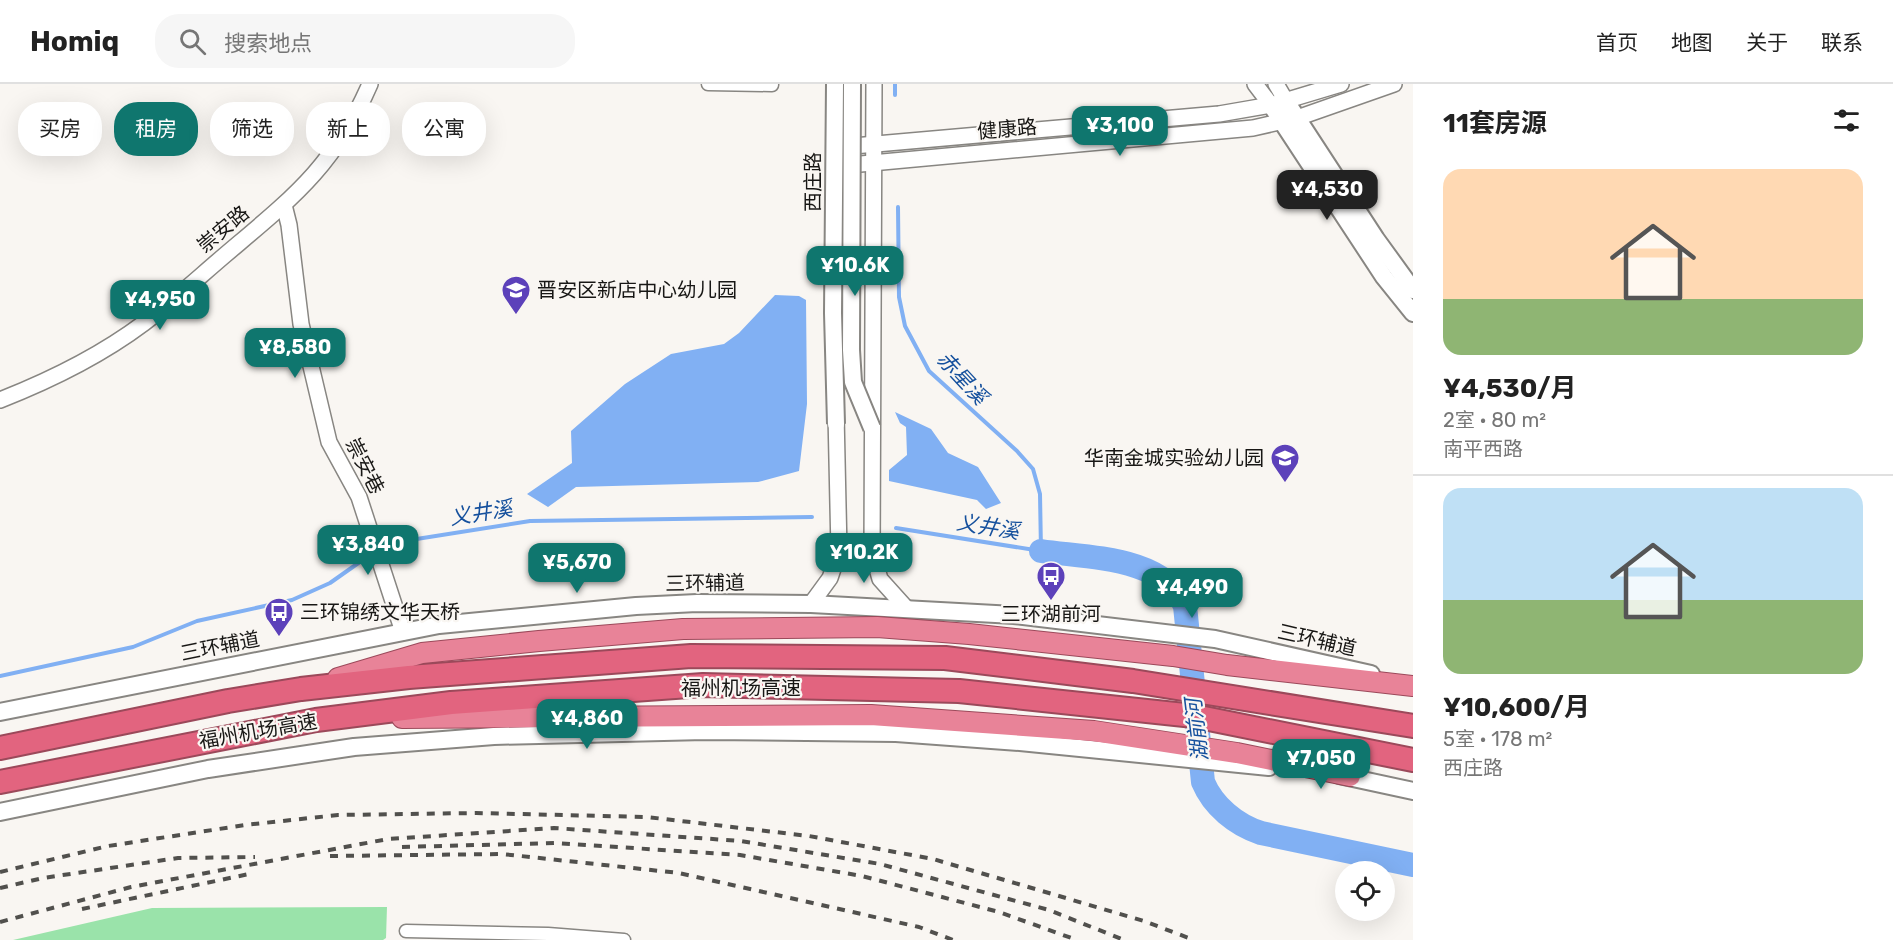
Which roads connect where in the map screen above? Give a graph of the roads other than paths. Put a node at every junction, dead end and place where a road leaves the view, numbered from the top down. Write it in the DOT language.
graph roads {
  1 [pos="370,84"];
  2 [pos="708,84"];
  3 [pos="833,84"];
  4 [pos="852,84"];
  5 [pos="874,84"];
  6 [pos="1255,84"];
  7 [pos="1276,84"];
  8 [pos="1341,84"];
  9 [pos="1394,84"];
  10 [pos="772,85"];
  11 [pos="1279,103"];
  12 [pos="1290,120"];
  13 [pos="874,145"];
  14 [pos="833,148"];
  15 [pos="873,163"];
  16 [pos="833,166"];
  17 [pos="284,205"];
  18 [pos="1413,290"];
  19 [pos="1413,313"];
  20 [pos="0,400"];
  21 [pos="836,424"];
  22 [pos="872,428"];
  23 [pos="811,604"];
  24 [pos="907,609"];
  25 [pos="403,632"];
  26 [pos="1413,685"];
  27 [pos="301,689"];
  28 [pos="0,712"];
  29 [pos="316,720"];
  30 [pos="1413,726"];
  31 [pos="0,748"];
  32 [pos="1181,751"];
  33 [pos="1413,760"];
  34 [pos="1350,776"];
  35 [pos="0,782"];
  36 [pos="1413,790"];
  37 [pos="0,812"];
  38 [pos="406,931"];
  39 [pos="624,940"];
  1 -- 17 [label="street, 崇安路"];
  2 -- 10 [label="street"];
  3 -- 14 [label="street"];
  3 -- 21 [label="main road, 西庄路, bridge"];
  4 -- 22 [label="main road, bridge"];
  5 -- 13 [label="street"];
  6 -- 11 [label="street"];
  7 -- 11 [label="street"];
  8 -- 11 [label="street, 健康路"];
  9 -- 12 [label="street, 健康路"];
  11 -- 12 [label="main road"];
  11 -- 13 [label="street, 健康路"];
  12 -- 15 [label="street, 健康路"];
  12 -- 18 [label="main road"];
  12 -- 19 [label="main road"];
  13 -- 14 [label="street, 健康路"];
  13 -- 15 [label="street"];
  14 -- 16 [label="street"];
  15 -- 16 [label="street, 健康路"];
  15 -- 22 [label="street"];
  16 -- 21 [label="street"];
  17 -- 20 [label="street, 崇安路"];
  17 -- 25 [label="street, 崇安巷"];
  21 -- 23 [label="street"];
  22 -- 24 [label="street"];
  23 -- 24 [label="main road, 三环辅道"];
  23 -- 25 [label="main road, 三环辅道"];
  24 -- 26 [label="main road, 三环辅道"];
  25 -- 28 [label="main road, 三环辅道"];
  26 -- 27 [label="highway"];
  27 -- 30 [label="highway, 福州机场高速"];
  27 -- 31 [label="highway, 福州机场高速"];
  29 -- 32 [label="highway"];
  29 -- 33 [label="highway, 福州机场高速"];
  29 -- 35 [label="highway, 福州机场高速"];
  32 -- 34 [label="highway"];
  32 -- 37 [label="main road"];
  34 -- 36 [label="main road"];
  38 -- 39 [label="street"];
}
